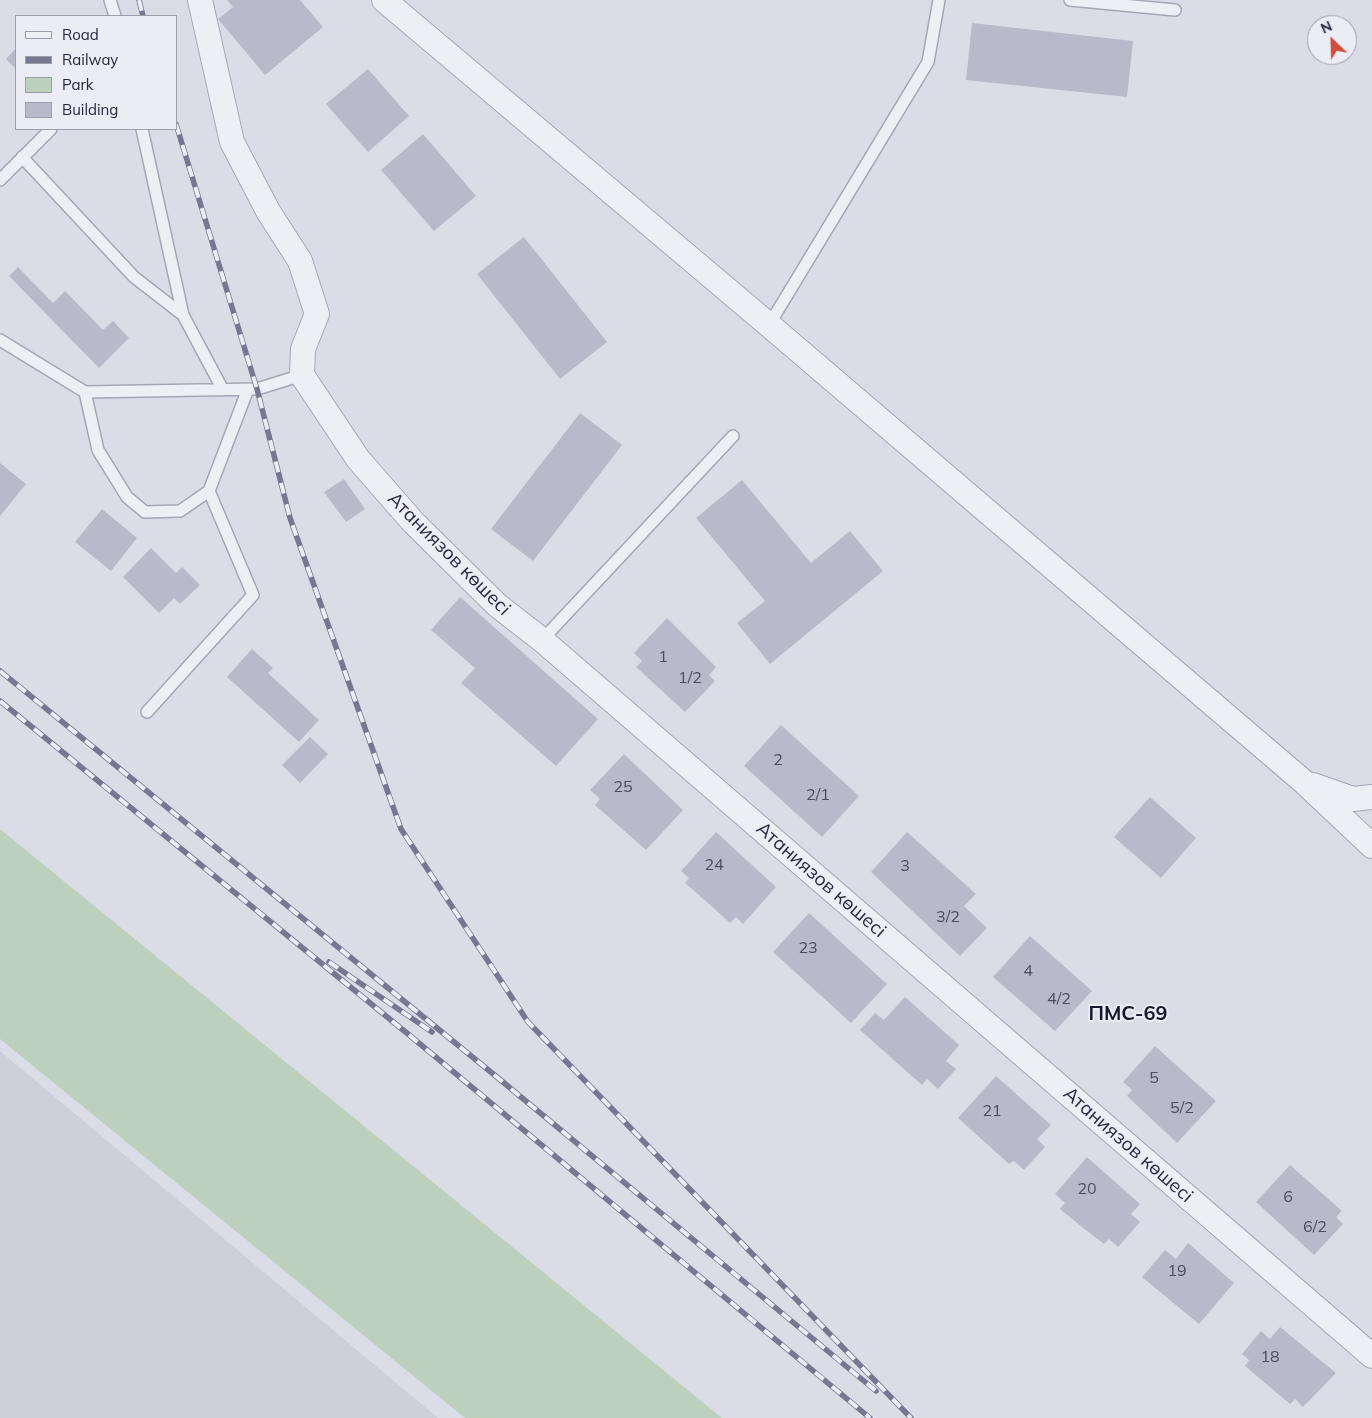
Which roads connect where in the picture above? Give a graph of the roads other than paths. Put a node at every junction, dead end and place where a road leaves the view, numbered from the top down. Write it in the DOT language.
graph roads {
  1 [pos="110,0"];
  2 [pos="200,0"];
  3 [pos="384,0"];
  4 [pos="939,0"];
  5 [pos="1070,0"];
  6 [pos="1175,10"];
  7 [pos="115,15"];
  8 [pos="50,130"];
  9 [pos="142,130"];
  10 [pos="22,157"];
  11 [pos="0,180"];
  12 [pos="183,315"];
  13 [pos="769,325"];
  14 [pos="0,340"];
  15 [pos="302,375"];
  16 [pos="248,389"];
  17 [pos="223,390"];
  18 [pos="85,392"];
  19 [pos="733,436"];
  20 [pos="209,492"];
  21 [pos="542,640"];
  22 [pos="147,712"];
  23 [pos="1304,782"];
  24 [pos="1372,797"];
  25 [pos="1372,846"];
  26 [pos="1372,1356"];
  1 -- 7 [label="lane"];
  2 -- 15 [label="street"];
  3 -- 13 [label="street"];
  4 -- 13 [label="lane"];
  5 -- 6 [label="lane"];
  8 -- 10 [label="lane"];
  9 -- 12 [label="lane"];
  10 -- 11 [label="lane"];
  10 -- 12 [label="lane"];
  12 -- 17 [label="lane"];
  13 -- 23 [label="street"];
  14 -- 18 [label="lane"];
  15 -- 16 [label="lane"];
  15 -- 21 [label="street, Атаниязов көшесі"];
  16 -- 17 [label="lane"];
  16 -- 20 [label="lane"];
  17 -- 18 [label="lane"];
  18 -- 20 [label="lane"];
  19 -- 21 [label="lane"];
  20 -- 22 [label="lane"];
  21 -- 26 [label="street, Атаниязов көшесі"];
  23 -- 24 [label="street"];
  23 -- 25 [label="street"];
}
